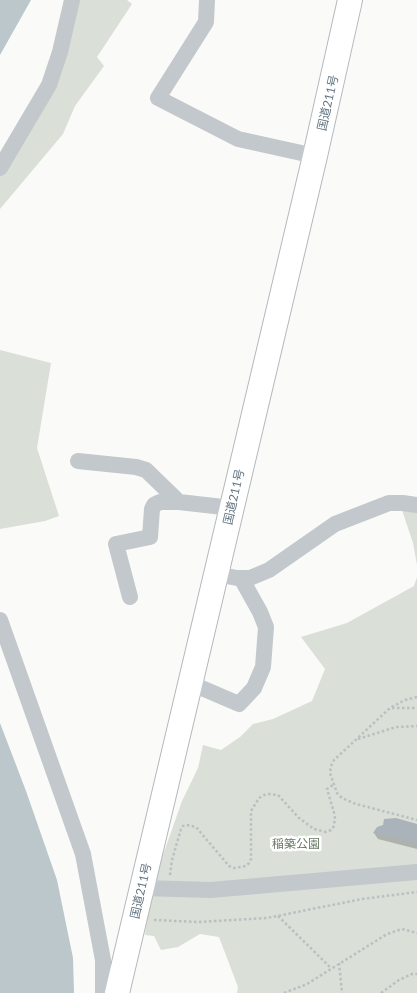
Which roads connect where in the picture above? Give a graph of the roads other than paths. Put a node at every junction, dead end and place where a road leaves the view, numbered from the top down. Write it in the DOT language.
graph roads {
  1 [pos="72,0"];
  2 [pos="207,0"];
  3 [pos="350,0"];
  4 [pos="316,156"];
  5 [pos="0,168"];
  6 [pos="78,461"];
  7 [pos="179,502"];
  8 [pos="417,505"];
  9 [pos="232,508"];
  10 [pos="216,574"];
  11 [pos="241,578"];
  12 [pos="130,597"];
  13 [pos="0,620"];
  14 [pos="190,683"];
  15 [pos="417,872"];
  16 [pos="141,888"];
  17 [pos="103,993"];
  18 [pos="117,993"];
  1 -- 5 [label="street"];
  2 -- 4 [label="street"];
  3 -- 4 [label="highway, 国道211号"];
  4 -- 9 [label="highway, 国道211号"];
  6 -- 7 [label="street"];
  7 -- 9 [label="street"];
  7 -- 12 [label="street"];
  8 -- 11 [label="street"];
  9 -- 10 [label="highway, 国道211号"];
  10 -- 11 [label="street"];
  10 -- 14 [label="highway, 国道211号"];
  11 -- 14 [label="street"];
  13 -- 17 [label="street"];
  14 -- 16 [label="highway, 国道211号"];
  15 -- 16 [label="street"];
  16 -- 18 [label="highway, 国道211号"];
}
